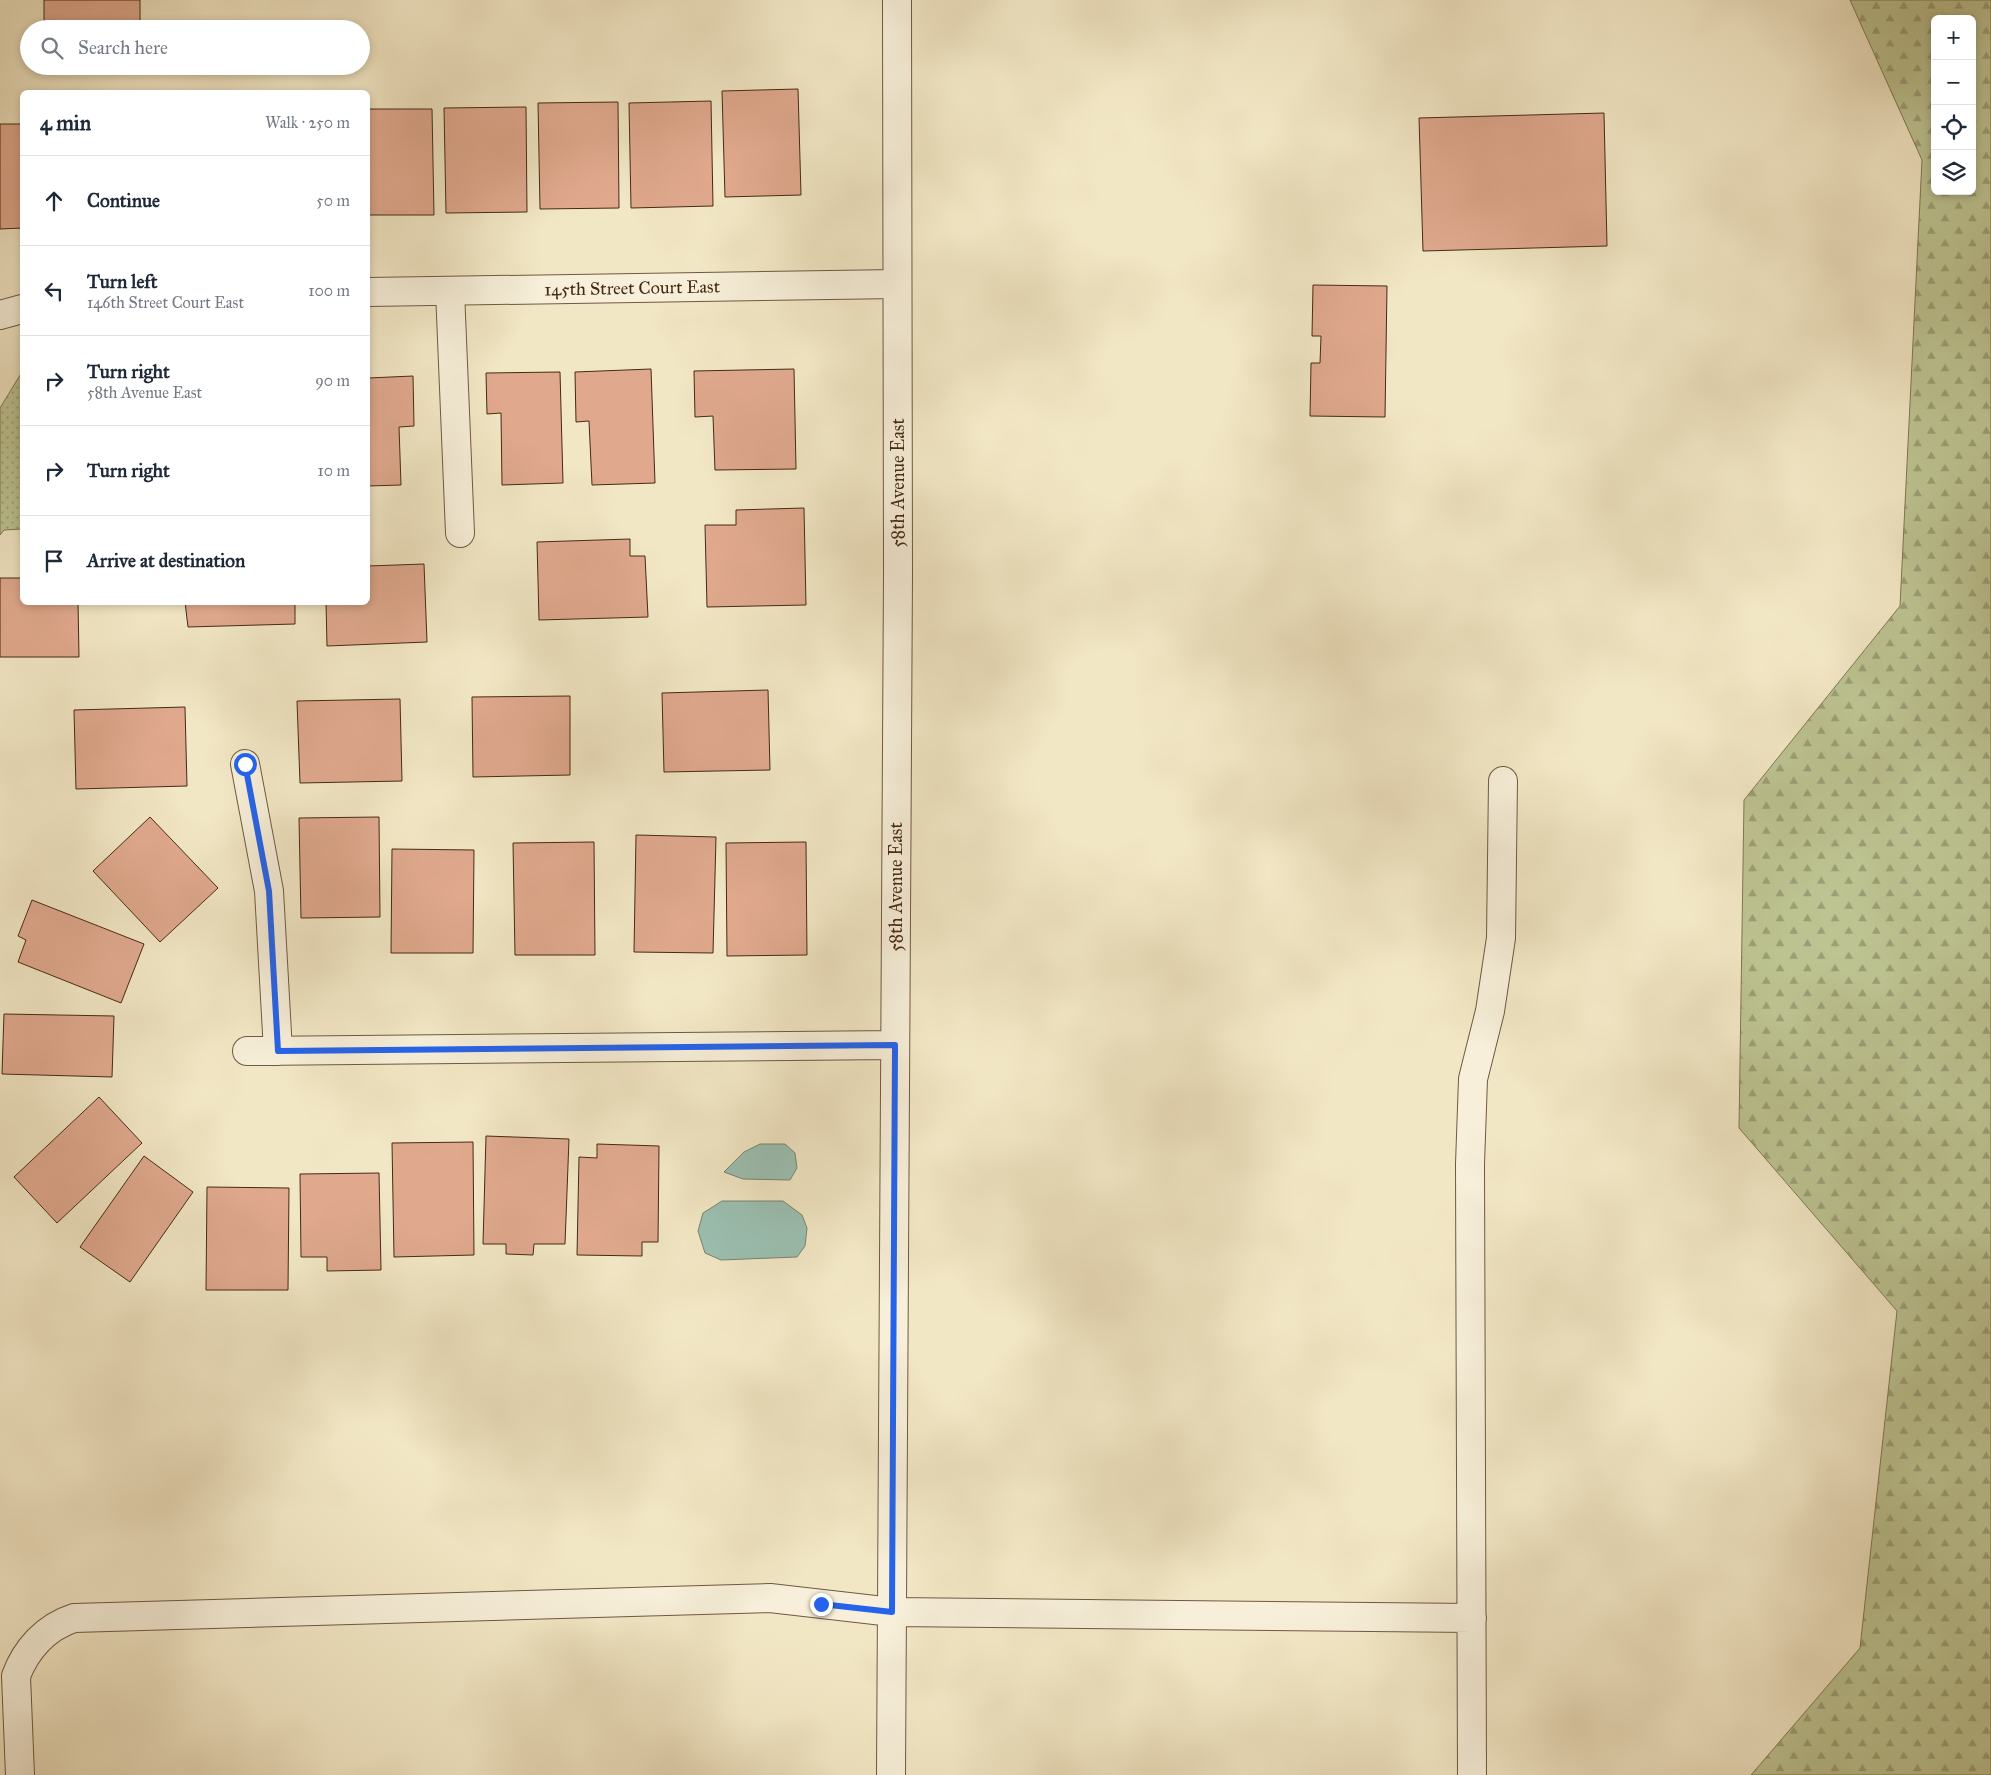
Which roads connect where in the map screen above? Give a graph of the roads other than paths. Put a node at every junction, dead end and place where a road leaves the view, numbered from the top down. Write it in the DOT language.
graph roads {
  1 [pos="896,0"];
  2 [pos="897,284"];
  3 [pos="450,291"];
  4 [pos="370,292"];
  5 [pos="20,310"];
  6 [pos="0,315"];
  7 [pos="460,534"];
  8 [pos="245,764"];
  9 [pos="1503,781"];
  10 [pos="895,1045"];
  11 [pos="278,1051"];
  12 [pos="247,1052"];
  13 [pos="892,1612"];
  14 [pos="1472,1618"];
  15 [pos="20,1775"];
  16 [pos="891,1775"];
  17 [pos="1472,1775"];
  1 -- 2 [label="street, 58th Avenue East"];
  2 -- 3 [label="street, 145th Street Court East"];
  2 -- 10 [label="street, 58th Avenue East"];
  3 -- 4 [label="street, 145th Street Court East"];
  3 -- 7 [label="street"];
  5 -- 6 [label="street"];
  8 -- 11 [label="street"];
  9 -- 14 [label="street"];
  10 -- 11 [label="street"];
  10 -- 13 [label="street, 58th Avenue East"];
  11 -- 12 [label="street"];
  13 -- 14 [label="street"];
  13 -- 15 [label="street"];
  13 -- 16 [label="street, 58th Avenue East"];
  14 -- 17 [label="street"];
}
